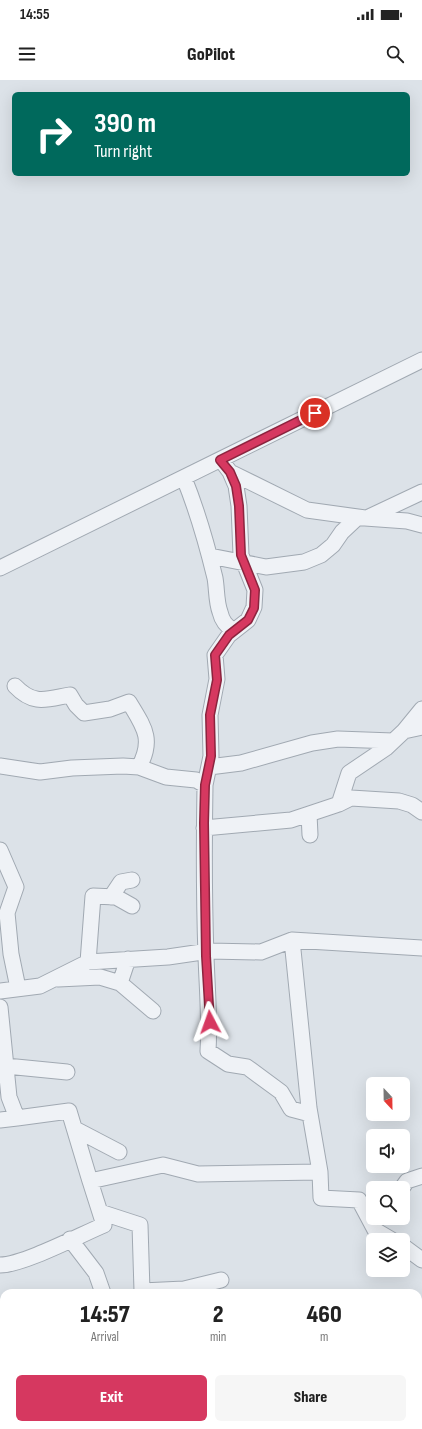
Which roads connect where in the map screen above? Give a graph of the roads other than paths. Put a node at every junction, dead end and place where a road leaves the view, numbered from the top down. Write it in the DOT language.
graph roads {
  1 [pos="422,360"];
  2 [pos="220,460"];
  3 [pos="230,472"];
  4 [pos="184,478"];
  5 [pos="422,492"];
  6 [pos="362,518"];
  7 [pos="422,524"];
  8 [pos="210,556"];
  9 [pos="244,562"];
  10 [pos="0,568"];
  11 [pos="234,631"];
  12 [pos="15,686"];
  13 [pos="422,709"];
  14 [pos="422,727"];
  15 [pos="399,736"];
  16 [pos="0,766"];
  17 [pos="139,767"];
  18 [pos="209,767"];
  19 [pos="205,785"];
  20 [pos="339,804"];
  21 [pos="422,812"];
  22 [pos="309,814"];
  23 [pos="204,828"];
  24 [pos="310,835"];
  25 [pos="0,850"];
  26 [pos="132,880"];
  27 [pos="111,897"];
  28 [pos="132,906"];
  29 [pos="292,940"];
  30 [pos="422,948"];
  31 [pos="206,952"];
  32 [pos="128,959"];
  33 [pos="88,962"];
  34 [pos="53,980"];
  35 [pos="120,983"];
  36 [pos="18,988"];
  37 [pos="0,991"];
  38 [pos="0,1007"];
  39 [pos="149,1007"];
  40 [pos="6,1066"];
  41 [pos="67,1072"];
  42 [pos="310,1114"];
  43 [pos="17,1118"];
  44 [pos="0,1120"];
  45 [pos="75,1129"];
  46 [pos="119,1152"];
  47 [pos="320,1172"];
  48 [pos="422,1176"];
  49 [pos="90,1181"];
  50 [pos="407,1181"];
  51 [pos="366,1201"];
  52 [pos="100,1212"];
  53 [pos="373,1225"];
  54 [pos="380,1233"];
  55 [pos="70,1239"];
  56 [pos="410,1251"];
  57 [pos="422,1260"];
  58 [pos="0,1265"];
  59 [pos="221,1280"];
  60 [pos="102,1289"];
  61 [pos="141,1289"];
  62 [pos="184,1289"];
  1 -- 2 [label="street"];
  2 -- 3 [label="street"];
  2 -- 4 [label="street"];
  3 -- 6 [label="street"];
  3 -- 9 [label="street"];
  4 -- 8 [label="street"];
  4 -- 10 [label="street"];
  5 -- 6 [label="street"];
  6 -- 7 [label="street"];
  6 -- 9 [label="street"];
  8 -- 9 [label="street"];
  8 -- 11 [label="street"];
  9 -- 11 [label="street"];
  11 -- 18 [label="street"];
  12 -- 17 [label="street"];
  13 -- 15 [label="street"];
  14 -- 15 [label="street"];
  15 -- 18 [label="street"];
  15 -- 20 [label="street"];
  16 -- 17 [label="street"];
  17 -- 19 [label="street"];
  18 -- 19 [label="street"];
  19 -- 23 [label="street"];
  20 -- 21 [label="street"];
  20 -- 22 [label="street"];
  22 -- 23 [label="street"];
  22 -- 24 [label="street"];
  23 -- 31 [label="street"];
  25 -- 36 [label="street"];
  26 -- 27 [label="street"];
  27 -- 28 [label="street"];
  27 -- 33 [label="street"];
  29 -- 30 [label="street"];
  29 -- 31 [label="street"];
  29 -- 42 [label="street"];
  31 -- 32 [label="street"];
  31 -- 42 [label="street"];
  32 -- 33 [label="street"];
  32 -- 35 [label="street"];
  33 -- 34 [label="street"];
  34 -- 35 [label="street"];
  34 -- 36 [label="street"];
  35 -- 39 [label="street"];
  36 -- 37 [label="street"];
  38 -- 40 [label="street"];
  40 -- 41 [label="street"];
  40 -- 43 [label="street"];
  42 -- 47 [label="street"];
  43 -- 44 [label="street"];
  43 -- 45 [label="street"];
  45 -- 46 [label="street"];
  45 -- 49 [label="street"];
  47 -- 49 [label="street"];
  47 -- 51 [label="street"];
  48 -- 50 [label="street"];
  49 -- 52 [label="street"];
  52 -- 55 [label="street"];
  52 -- 61 [label="street"];
  53 -- 54 [label="street"];
  55 -- 58 [label="street"];
  55 -- 60 [label="street"];
  56 -- 57 [label="street"];
  59 -- 62 [label="street"];
}
